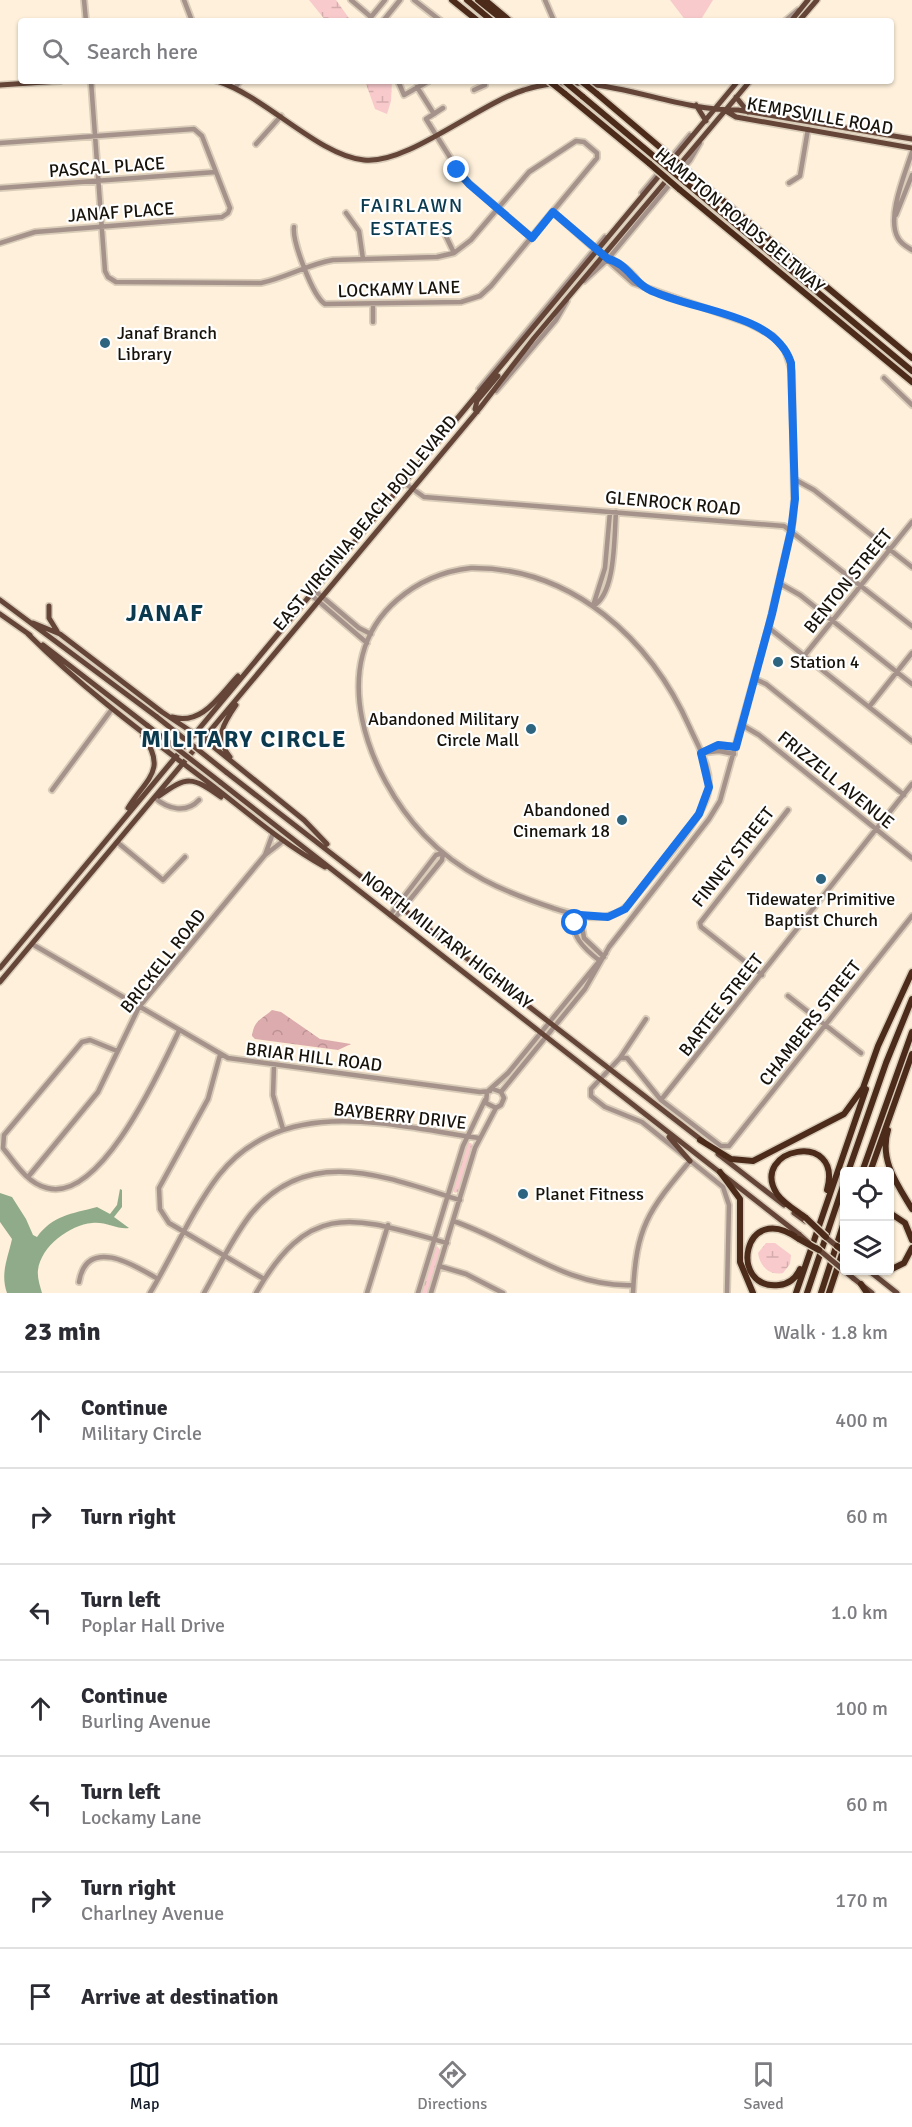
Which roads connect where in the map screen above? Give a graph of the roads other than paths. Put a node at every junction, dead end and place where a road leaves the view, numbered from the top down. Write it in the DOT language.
graph roads {
  1 [pos="84,0"];
  2 [pos="184,0"];
  3 [pos="351,0"];
  4 [pos="385,0"];
  5 [pos="400,0"];
  6 [pos="414,0"];
  7 [pos="452,0"];
  8 [pos="467,0"];
  9 [pos="478,0"];
  10 [pos="485,0"];
  11 [pos="545,0"];
  12 [pos="811,1"];
  13 [pos="86,18"];
  14 [pos="191,18"];
  15 [pos="369,18"];
  16 [pos="371,18"];
  17 [pos="385,18"];
  18 [pos="437,18"];
  19 [pos="473,18"];
  20 [pos="488,18"];
  21 [pos="500,18"];
  22 [pos="506,18"];
  23 [pos="553,18"];
  24 [pos="789,18"];
  25 [pos="794,18"];
  26 [pos="801,18"];
  27 [pos="18,84"];
  28 [pos="91,84"];
  29 [pos="225,84"];
  30 [pos="238,84"];
  31 [pos="399,84"];
  32 [pos="423,84"];
  33 [pos="483,84"];
  34 [pos="546,84"];
  35 [pos="553,84"];
  36 [pos="568,84"];
  37 [pos="585,84"];
  38 [pos="605,84"];
  39 [pos="736,84"];
  40 [pos="747,84"];
  41 [pos="0,85"];
  42 [pos="417,87"];
  43 [pos="235,88"];
  44 [pos="474,90"];
  45 [pos="736,97"];
  46 [pos="696,105"];
  47 [pos="443,108"];
  48 [pos="715,109"];
  49 [pos="725,110"];
  50 [pos="748,112"];
  51 [pos="434,114"];
  52 [pos="282,116"];
  53 [pos="706,121"];
  54 [pos="808,129"];
  55 [pos="436,134"];
  56 [pos="95,136"];
  57 [pos="912,139"];
  58 [pos="0,143"];
  59 [pos="256,144"];
  60 [pos="912,148"];
  61 [pos="912,152"];
  62 [pos="216,172"];
  63 [pos="912,174"];
  64 [pos="99,182"];
  65 [pos="789,183"];
  66 [pos="0,188"];
  67 [pos="900,189"];
  68 [pos="907,191"];
  69 [pos="497,208"];
  70 [pos="553,212"];
  71 [pos="346,213"];
  72 [pos="896,215"];
  73 [pos="102,227"];
  74 [pos="294,227"];
  75 [pos="443,230"];
  76 [pos="532,238"];
  77 [pos="0,243"];
  78 [pos="912,250"];
  79 [pos="454,253"];
  80 [pos="602,253"];
  81 [pos="363,259"];
  82 [pos="305,267"];
  83 [pos="373,304"];
  84 [pos="374,322"];
  85 [pos="912,358"];
  86 [pos="505,364"];
  87 [pos="912,371"];
  88 [pos="884,378"];
  89 [pos="912,382"];
  90 [pos="477,392"];
  91 [pos="912,405"];
  92 [pos="479,410"];
  93 [pos="794,479"];
  94 [pos="402,482"];
  95 [pos="411,489"];
  96 [pos="610,512"];
  97 [pos="616,512"];
  98 [pos="912,522"];
  99 [pos="791,531"];
  100 [pos="890,550"];
  101 [pos="912,567"];
  102 [pos="779,583"];
  103 [pos="862,586"];
  104 [pos="311,592"];
  105 [pos="320,599"];
  106 [pos="0,600"];
  107 [pos="49,606"];
  108 [pos="593,606"];
  109 [pos="0,614"];
  110 [pos="833,621"];
  111 [pos="33,623"];
  112 [pos="912,626"];
  113 [pos="769,628"];
  114 [pos="28,634"];
  115 [pos="60,634"];
  116 [pos="371,634"];
  117 [pos="367,643"];
  118 [pos="912,653"];
  119 [pos="804,656"];
  120 [pos="256,659"];
  121 [pos="897,672"];
  122 [pos="755,679"];
  123 [pos="912,684"];
  124 [pos="246,689"];
  125 [pos="869,707"];
  126 [pos="112,709"];
  127 [pos="162,712"];
  128 [pos="742,725"];
  129 [pos="138,730"];
  130 [pos="194,734"];
  131 [pos="203,739"];
  132 [pos="912,741"];
  133 [pos="736,747"];
  134 [pos="701,753"];
  135 [pos="734,754"];
  136 [pos="174,758"];
  137 [pos="182,764"];
  138 [pos="235,764"];
  139 [pos="912,784"];
  140 [pos="52,790"];
  141 [pos="904,795"];
  142 [pos="155,798"];
  143 [pos="199,800"];
  144 [pos="788,810"];
  145 [pos="250,816"];
  146 [pos="120,822"];
  147 [pos="876,830"];
  148 [pos="273,833"];
  149 [pos="424,835"];
  150 [pos="283,841"];
  151 [pos="117,842"];
  152 [pos="331,851"];
  153 [pos="444,853"];
  154 [pos="266,855"];
  155 [pos="185,857"];
  156 [pos="912,858"];
  157 [pos="432,860"];
  158 [pos="456,863"];
  159 [pos="437,866"];
  160 [pos="339,875"];
  161 [pos="398,904"];
  162 [pos="404,908"];
  163 [pos="580,915"];
  164 [pos="912,916"];
  165 [pos="393,917"];
  166 [pos="32,944"];
  167 [pos="603,958"];
  168 [pos="0,968"];
  169 [pos="912,972"];
  170 [pos="762,975"];
  171 [pos="0,982"];
  172 [pos="788,996"];
  173 [pos="912,999"];
  174 [pos="139,1007"];
  175 [pos="646,1019"];
  176 [pos="891,1020"];
  177 [pos="825,1024"];
  178 [pos="551,1026"];
  179 [pos="179,1031"];
  180 [pos="912,1032"];
  181 [pos="544,1034"];
  182 [pos="117,1052"];
  183 [pos="861,1053"];
  184 [pos="220,1054"];
  185 [pos="912,1054"];
  186 [pos="620,1058"];
  187 [pos="274,1065"];
  188 [pos="609,1069"];
  189 [pos="600,1078"];
  190 [pos="491,1090"];
  191 [pos="480,1092"];
  192 [pos="501,1092"];
  193 [pos="896,1097"];
  194 [pos="485,1099"];
  195 [pos="661,1100"];
  196 [pos="496,1108"];
  197 [pos="284,1129"];
  198 [pos="663,1129"];
  199 [pos="466,1136"];
  200 [pos="479,1138"];
  201 [pos="700,1140"];
  202 [pos="690,1161"];
  203 [pos="850,1167"];
  204 [pos="864,1167"];
  205 [pos="872,1167"];
  206 [pos="720,1173"];
  207 [pos="28,1177"];
  208 [pos="840,1195"];
  209 [pos="447,1196"];
  210 [pos="460,1200"];
  211 [pos="912,1209"];
  212 [pos="894,1216"];
  213 [pos="805,1220"];
  214 [pos="821,1220"];
  215 [pos="453,1221"];
  216 [pos="388,1225"];
  217 [pos="185,1233"];
  218 [pos="840,1234"];
  219 [pos="800,1237"];
  220 [pos="825,1237"];
  221 [pos="814,1238"];
  222 [pos="434,1239"];
  223 [pos="912,1240"];
  224 [pos="447,1243"];
  225 [pos="837,1246"];
  226 [pos="840,1248"];
  227 [pos="912,1248"];
  228 [pos="819,1250"];
  229 [pos="225,1256"];
  230 [pos="840,1261"];
  231 [pos="440,1266"];
  232 [pos="894,1268"];
  233 [pos="874,1275"];
  234 [pos="264,1279"];
  235 [pos="158,1280"];
  236 [pos="79,1282"];
  237 [pos="861,1284"];
  238 [pos="633,1285"];
  239 [pos="150,1293"];
  240 [pos="204,1293"];
  241 [pos="256,1293"];
  242 [pos="367,1293"];
  243 [pos="418,1293"];
  244 [pos="431,1293"];
  245 [pos="503,1293"];
  246 [pos="633,1293"];
  247 [pos="727,1293"];
  248 [pos="753,1293"];
  249 [pos="796,1293"];
  250 [pos="807,1293"];
  251 [pos="821,1293"];
  252 [pos="830,1293"];
  253 [pos="867,1293"];
  254 [pos="872,1293"];
  255 [pos="897,1293"];
  1 -- 13 [label="street"];
  2 -- 14 [label="street"];
  3 -- 15 [label="street"];
  4 -- 16 [label="street"];
  5 -- 17 [label="street"];
  6 -- 18 [label="street"];
  7 -- 19 [label="highway"];
  8 -- 20 [label="highway"];
  9 -- 21 [label="highway"];
  10 -- 22 [label="highway"];
  11 -- 23 [label="street"];
  12 -- 24 [label="street"];
  12 -- 25 [label="main road"];
  12 -- 26 [label="main road"];
  27 -- 41 [label="main road"];
  28 -- 56 [label="street"];
  29 -- 43 [label="main road, KEMPSVILLE ROAD"];
  30 -- 43 [label="street"];
  31 -- 42 [label="street"];
  32 -- 42 [label="street"];
  33 -- 44 [label="street"];
  34 -- 55 [label="main road, KEMPSVILLE ROAD"];
  35 -- 89 [label="highway, HAMPTON ROADS BELTWAY, bridge"];
  36 -- 87 [label="highway, bridge"];
  37 -- 85 [label="highway, HAMPTON ROADS BELTWAY, bridge"];
  38 -- 46 [label="main road, KEMPSVILLE ROAD"];
  39 -- 48 [label="main road, EAST VIRGINIA BEACH BOULEVARD"];
  40 -- 45 [label="main road, EAST VIRGINIA BEACH BOULEVARD"];
  42 -- 51 [label="street"];
  43 -- 52 [label="main road, KEMPSVILLE ROAD"];
  45 -- 49 [label="main road, EAST VIRGINIA BEACH BOULEVARD"];
  45 -- 50 [label="main road"];
  46 -- 48 [label="main road, KEMPSVILLE ROAD"];
  46 -- 53 [label="main road"];
  47 -- 51 [label="street"];
  48 -- 49 [label="main road, KEMPSVILLE ROAD"];
  48 -- 53 [label="main road, EAST VIRGINIA BEACH BOULEVARD"];
  49 -- 50 [label="main road, KEMPSVILLE ROAD"];
  49 -- 54 [label="main road, KEMPSVILLE ROAD"];
  49 -- 80 [label="main road, EAST VIRGINIA BEACH BOULEVARD"];
  50 -- 57 [label="main road, KEMPSVILLE ROAD"];
  51 -- 55 [label="street"];
  52 -- 55 [label="main road, KEMPSVILLE ROAD"];
  52 -- 59 [label="street"];
  53 -- 80 [label="main road, EAST VIRGINIA BEACH BOULEVARD"];
  54 -- 60 [label="main road, KEMPSVILLE ROAD"];
  54 -- 65 [label="street"];
  55 -- 69 [label="street"];
  56 -- 58 [label="street"];
  56 -- 62 [label="street"];
  56 -- 64 [label="street"];
  61 -- 67 [label="street"];
  62 -- 64 [label="street, PASCAL PLACE"];
  62 -- 73 [label="street, JANAF PLACE"];
  63 -- 68 [label="street"];
  64 -- 66 [label="street, PASCAL PLACE"];
  64 -- 73 [label="street"];
  67 -- 68 [label="street"];
  67 -- 72 [label="street"];
  68 -- 72 [label="street"];
  69 -- 70 [label="street, LOCKAMY LANE"];
  69 -- 76 [label="street"];
  69 -- 79 [label="street"];
  70 -- 76 [label="street, LOCKAMY LANE"];
  70 -- 80 [label="street"];
  71 -- 81 [label="street"];
  72 -- 78 [label="street"];
  73 -- 77 [label="street, JANAF PLACE"];
  73 -- 82 [label="street"];
  74 -- 82 [label="street"];
  75 -- 79 [label="street"];
  76 -- 83 [label="street, LOCKAMY LANE"];
  79 -- 81 [label="street"];
  80 -- 86 [label="main road, EAST VIRGINIA BEACH BOULEVARD"];
  80 -- 90 [label="street"];
  80 -- 92 [label="main road, EAST VIRGINIA BEACH BOULEVARD"];
  80 -- 93 [label="street"];
  81 -- 82 [label="street"];
  82 -- 83 [label="street, LOCKAMY LANE"];
  83 -- 84 [label="street"];
  86 -- 90 [label="main road, EAST VIRGINIA BEACH BOULEVARD"];
  86 -- 92 [label="main road"];
  88 -- 91 [label="street"];
  90 -- 94 [label="main road, EAST VIRGINIA BEACH BOULEVARD"];
  92 -- 95 [label="main road, EAST VIRGINIA BEACH BOULEVARD"];
  93 -- 99 [label="street"];
  93 -- 100 [label="street"];
  94 -- 95 [label="street, GLENROCK ROAD"];
  94 -- 104 [label="main road, EAST VIRGINIA BEACH BOULEVARD"];
  95 -- 96 [label="street, GLENROCK ROAD"];
  95 -- 105 [label="main road, EAST VIRGINIA BEACH BOULEVARD"];
  96 -- 97 [label="street, GLENROCK ROAD"];
  96 -- 108 [label="street"];
  97 -- 99 [label="street, GLENROCK ROAD"];
  97 -- 108 [label="street"];
  98 -- 100 [label="street, BENTON STREET"];
  99 -- 102 [label="street"];
  99 -- 103 [label="street, GLENROCK ROAD"];
  100 -- 101 [label="street"];
  100 -- 103 [label="street, BENTON STREET"];
  102 -- 110 [label="street"];
  102 -- 113 [label="street"];
  103 -- 110 [label="street, BENTON STREET"];
  103 -- 112 [label="street, GLENROCK ROAD"];
  104 -- 105 [label="street"];
  104 -- 120 [label="main road, EAST VIRGINIA BEACH BOULEVARD"];
  105 -- 116 [label="street"];
  105 -- 117 [label="street"];
  105 -- 124 [label="main road, EAST VIRGINIA BEACH BOULEVARD"];
  106 -- 111 [label="main road, NORTH MILITARY HIGHWAY"];
  107 -- 115 [label="main road"];
  108 -- 116 [label="street"];
  108 -- 134 [label="street"];
  109 -- 114 [label="main road, NORTH MILITARY HIGHWAY"];
  110 -- 119 [label="street, BENTON STREET"];
  110 -- 121 [label="street"];
  111 -- 115 [label="main road"];
  111 -- 152 [label="main road, NORTH MILITARY HIGHWAY, bridge"];
  113 -- 119 [label="street"];
  113 -- 122 [label="street"];
  114 -- 126 [label="main road"];
  114 -- 160 [label="main road, NORTH MILITARY HIGHWAY, bridge"];
  115 -- 127 [label="main road"];
  116 -- 117 [label="street"];
  117 -- 149 [label="street"];
  118 -- 121 [label="street"];
  119 -- 125 [label="street"];
  120 -- 127 [label="main road"];
  120 -- 130 [label="main road, EAST VIRGINIA BEACH BOULEVARD"];
  121 -- 123 [label="street"];
  121 -- 125 [label="street"];
  122 -- 128 [label="street"];
  122 -- 141 [label="street"];
  124 -- 131 [label="main road, EAST VIRGINIA BEACH BOULEVARD"];
  124 -- 138 [label="main road"];
  125 -- 132 [label="street"];
  126 -- 129 [label="main road"];
  126 -- 140 [label="street"];
  127 -- 130 [label="main road"];
  128 -- 133 [label="street"];
  128 -- 147 [label="street, FRIZZELL AVENUE"];
  129 -- 136 [label="main road"];
  129 -- 146 [label="main road"];
  130 -- 131 [label="main road"];
  130 -- 136 [label="main road, EAST VIRGINIA BEACH BOULEVARD"];
  131 -- 137 [label="main road, EAST VIRGINIA BEACH BOULEVARD"];
  131 -- 138 [label="main road"];
  133 -- 134 [label="street"];
  133 -- 135 [label="street"];
  134 -- 135 [label="street"];
  134 -- 163 [label="street"];
  135 -- 167 [label="street"];
  136 -- 137 [label="main road"];
  136 -- 146 [label="main road, EAST VIRGINIA BEACH BOULEVARD"];
  137 -- 142 [label="main road, EAST VIRGINIA BEACH BOULEVARD"];
  137 -- 145 [label="main road"];
  138 -- 152 [label="main road"];
  139 -- 141 [label="street, BARTEE STREET"];
  141 -- 147 [label="street, BARTEE STREET"];
  142 -- 143 [label="street"];
  142 -- 145 [label="main road"];
  142 -- 151 [label="main road, EAST VIRGINIA BEACH BOULEVARD"];
  144 -- 170 [label="street, FINNEY STREET"];
  145 -- 148 [label="main road"];
  146 -- 168 [label="main road, EAST VIRGINIA BEACH BOULEVARD"];
  147 -- 156 [label="street, FRIZZELL AVENUE"];
  147 -- 170 [label="street, BARTEE STREET"];
  148 -- 150 [label="main road"];
  148 -- 154 [label="street, BRICKELL ROAD"];
  149 -- 153 [label="street"];
  149 -- 157 [label="street"];
  150 -- 154 [label="street, BRICKELL ROAD"];
  150 -- 160 [label="main road"];
  151 -- 155 [label="street"];
  151 -- 166 [label="main road, EAST VIRGINIA BEACH BOULEVARD"];
  152 -- 161 [label="main road, NORTH MILITARY HIGHWAY"];
  153 -- 157 [label="street"];
  153 -- 158 [label="street"];
  153 -- 159 [label="street"];
  154 -- 174 [label="street, BRICKELL ROAD"];
  157 -- 161 [label="street"];
  158 -- 159 [label="street"];
  158 -- 163 [label="street"];
  159 -- 162 [label="street"];
  160 -- 165 [label="main road, NORTH MILITARY HIGHWAY"];
  161 -- 162 [label="main road, NORTH MILITARY HIGHWAY"];
  161 -- 165 [label="street"];
  162 -- 165 [label="street"];
  162 -- 178 [label="main road, NORTH MILITARY HIGHWAY"];
  163 -- 167 [label="street"];
  164 -- 177 [label="street, CHAMBERS STREET"];
  165 -- 181 [label="main road, NORTH MILITARY HIGHWAY"];
  166 -- 171 [label="main road, EAST VIRGINIA BEACH BOULEVARD"];
  166 -- 174 [label="street, BRIAR HILL ROAD"];
  167 -- 178 [label="street"];
  169 -- 176 [label="highway"];
  170 -- 195 [label="street, BARTEE STREET"];
  172 -- 177 [label="street"];
  173 -- 203 [label="highway"];
  174 -- 179 [label="street, BRIAR HILL ROAD"];
  174 -- 182 [label="street, BRICKELL ROAD"];
  175 -- 186 [label="street"];
  176 -- 201 [label="highway"];
  176 -- 214 [label="highway"];
  177 -- 183 [label="street"];
  177 -- 195 [label="street, CHAMBERS STREET"];
  178 -- 181 [label="street"];
  178 -- 188 [label="main road, NORTH MILITARY HIGHWAY"];
  179 -- 184 [label="street, BRIAR HILL ROAD"];
  179 -- 207 [label="street"];
  180 -- 204 [label="highway"];
  181 -- 189 [label="main road, NORTH MILITARY HIGHWAY"];
  181 -- 190 [label="street"];
  181 -- 192 [label="street"];
  182 -- 207 [label="street, BRICKELL ROAD"];
  182 -- 207 [label="street"];
  184 -- 187 [label="street, BRIAR HILL ROAD"];
  184 -- 217 [label="street"];
  185 -- 193 [label="highway"];
  186 -- 188 [label="street"];
  186 -- 195 [label="street"];
  187 -- 191 [label="street, BRIAR HILL ROAD"];
  187 -- 197 [label="street"];
  188 -- 189 [label="street"];
  188 -- 201 [label="main road, NORTH MILITARY HIGHWAY"];
  189 -- 198 [label="main road, NORTH MILITARY HIGHWAY"];
  189 -- 202 [label="street"];
  190 -- 191 [label="street, BRIAR HILL ROAD"];
  190 -- 192 [label="street"];
  190 -- 194 [label="street"];
  191 -- 194 [label="street"];
  192 -- 196 [label="street"];
  193 -- 205 [label="highway"];
  193 -- 211 [label="highway"];
  194 -- 196 [label="street"];
  194 -- 199 [label="street"];
  196 -- 200 [label="street"];
  197 -- 199 [label="street, BAYBERRY DRIVE"];
  197 -- 217 [label="street, BAYBERRY DRIVE"];
  198 -- 202 [label="main road"];
  198 -- 206 [label="main road, NORTH MILITARY HIGHWAY"];
  199 -- 200 [label="street, BAYBERRY DRIVE"];
  199 -- 209 [label="street"];
  200 -- 210 [label="street"];
  201 -- 213 [label="main road, NORTH MILITARY HIGHWAY"];
  202 -- 238 [label="street"];
  202 -- 247 [label="street"];
  206 -- 219 [label="main road, NORTH MILITARY HIGHWAY"];
  206 -- 248 [label="highway"];
  208 -- 250 [label="highway"];
  209 -- 210 [label="street"];
  209 -- 222 [label="street"];
  209 -- 229 [label="street"];
  210 -- 215 [label="street"];
  212 -- 223 [label="highway"];
  213 -- 214 [label="highway"];
  213 -- 220 [label="highway, bridge"];
  214 -- 221 [label="highway"];
  215 -- 224 [label="street"];
  215 -- 238 [label="street"];
  216 -- 222 [label="street"];
  216 -- 234 [label="street"];
  216 -- 242 [label="street"];
  217 -- 229 [label="street"];
  217 -- 235 [label="street, BAYBERRY DRIVE"];
  218 -- 251 [label="highway"];
  219 -- 221 [label="highway"];
  219 -- 228 [label="highway, bridge"];
  220 -- 225 [label="main road, bridge"];
  221 -- 249 [label="highway"];
  222 -- 224 [label="street"];
  222 -- 243 [label="street"];
  224 -- 231 [label="street"];
  225 -- 226 [label="highway, bridge"];
  227 -- 232 [label="highway"];
  228 -- 237 [label="main road, bridge"];
  229 -- 234 [label="street"];
  229 -- 240 [label="street"];
  230 -- 252 [label="highway"];
  231 -- 244 [label="street"];
  231 -- 245 [label="street"];
  233 -- 255 [label="main road"];
  234 -- 241 [label="street"];
  235 -- 236 [label="street"];
  235 -- 239 [label="street, BAYBERRY DRIVE"];
  237 -- 253 [label="highway"];
  237 -- 254 [label="main road"];
  238 -- 246 [label="street"];
}
